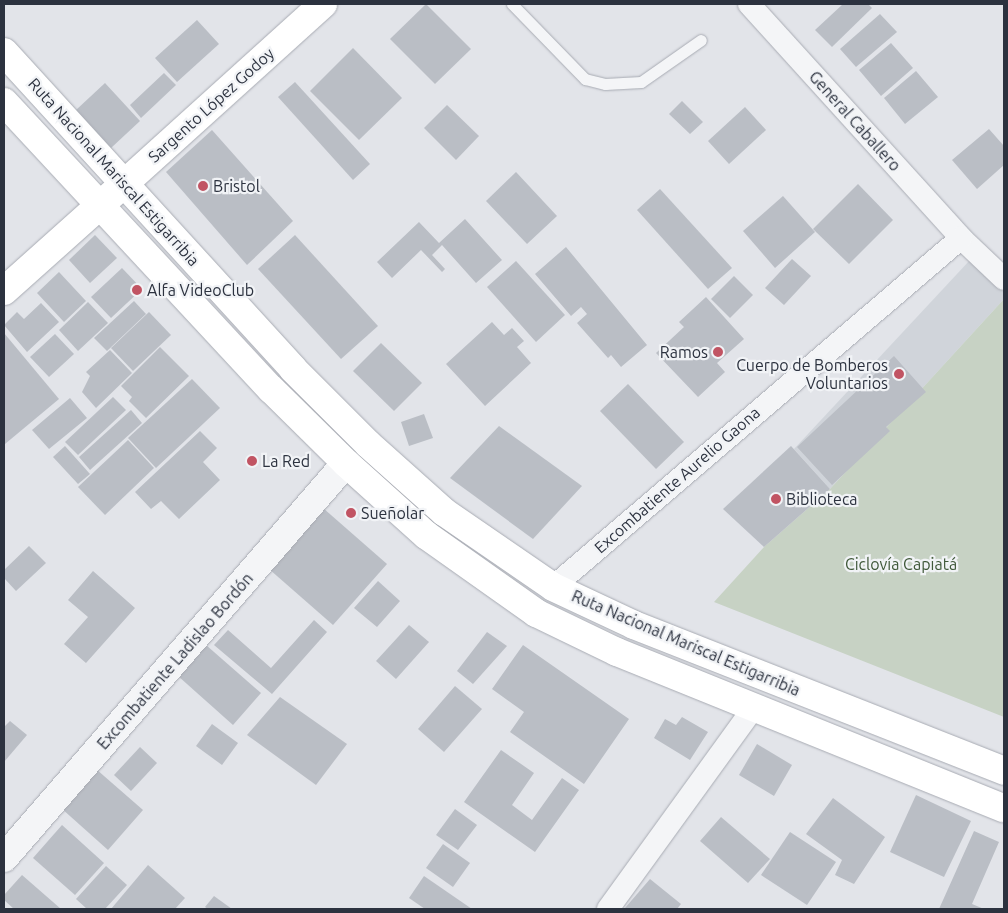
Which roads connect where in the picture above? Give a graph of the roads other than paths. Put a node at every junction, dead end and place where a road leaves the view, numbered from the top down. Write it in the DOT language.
graph roads {
  1 [pos="323,4"];
  2 [pos="512,4"];
  3 [pos="749,4"];
  4 [pos="701,40"];
  5 [pos="4,52"];
  6 [pos="4,102"];
  7 [pos="125,183"];
  8 [pos="100,206"];
  9 [pos="961,238"];
  10 [pos="1004,279"];
  11 [pos="4,291"];
  12 [pos="346,464"];
  13 [pos="553,587"];
  14 [pos="754,707"];
  15 [pos="1004,771"];
  16 [pos="1004,808"];
  17 [pos="4,858"];
  18 [pos="608,909"];
  1 -- 7 [label="main road, Sargento López Godoy"];
  2 -- 4 [label="lane"];
  3 -- 9 [label="street, General Caballero"];
  5 -- 7 [label="main road, Ruta Nacional Mariscal Estigarribia"];
  6 -- 8 [label="main road, Ruta Nacional Mariscal Estigarribia"];
  7 -- 8 [label="main road, Sargento López Godoy"];
  7 -- 13 [label="main road, Ruta Nacional Mariscal Estigarribia"];
  8 -- 11 [label="main road, Sargento López Godoy"];
  8 -- 12 [label="main road, Ruta Nacional Mariscal Estigarribia"];
  9 -- 10 [label="street, General Caballero"];
  9 -- 13 [label="street, Excombatiente Aurelio Gaona"];
  12 -- 14 [label="main road, Ruta Nacional Mariscal Estigarribia"];
  12 -- 17 [label="street, Excombatiente Ladislao Bordón"];
  13 -- 15 [label="main road, Ruta Nacional Mariscal Estigarribia"];
  14 -- 16 [label="main road, Ruta Nacional Mariscal Estigarribia"];
  14 -- 18 [label="street"];
}
